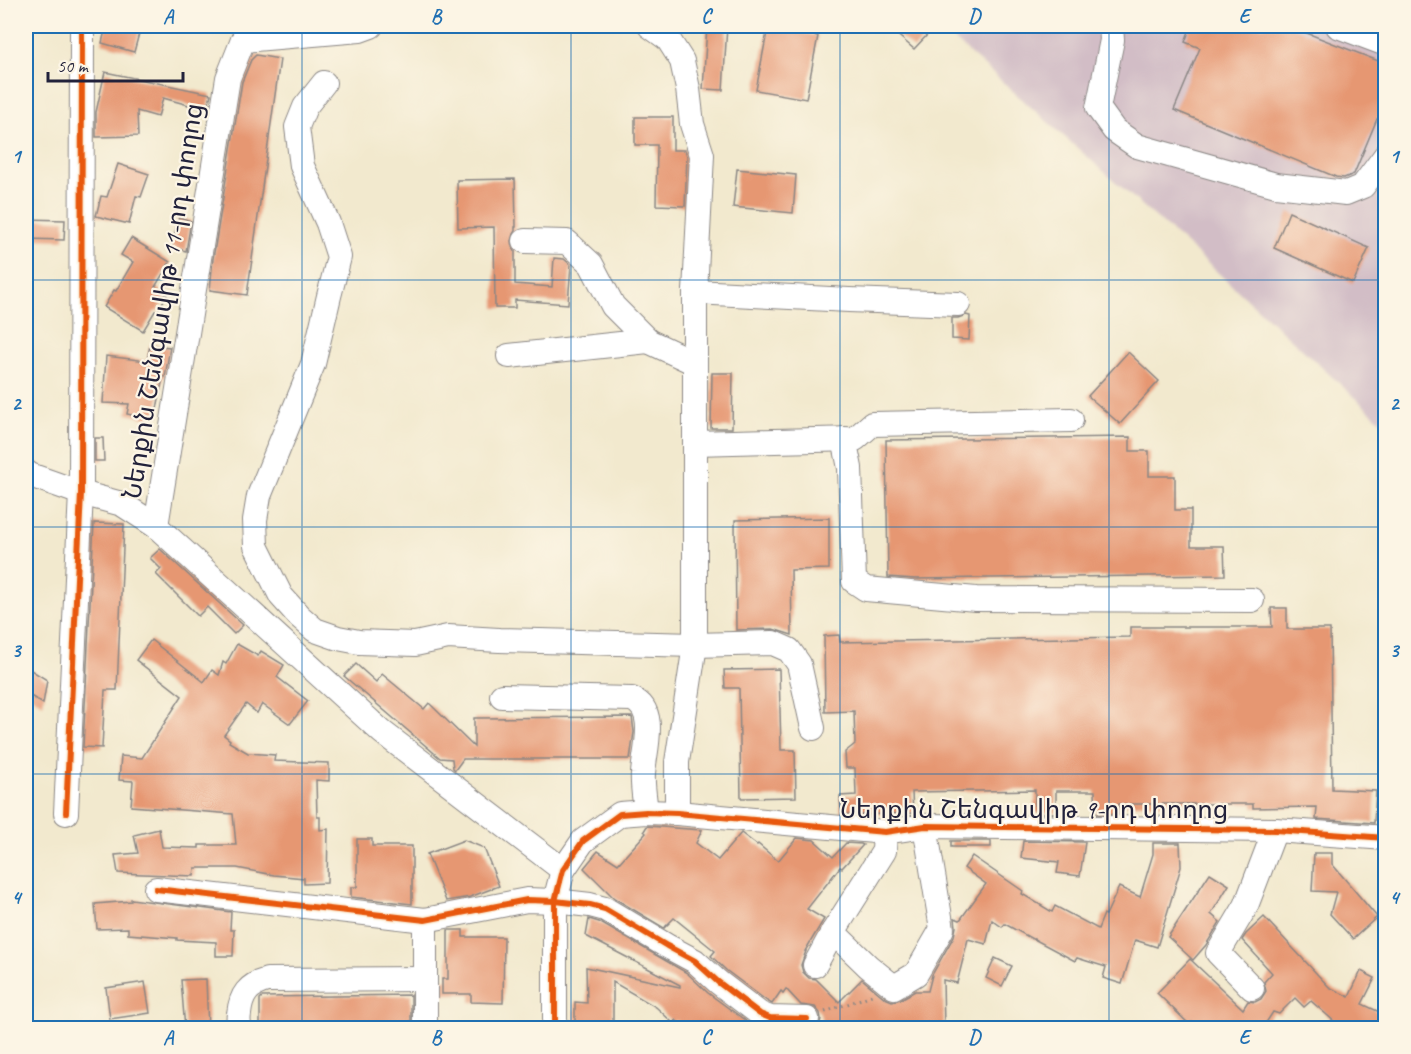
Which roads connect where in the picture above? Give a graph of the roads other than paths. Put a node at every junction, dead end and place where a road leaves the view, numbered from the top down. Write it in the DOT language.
graph roads {
  1 [pos="82,26"];
  2 [pos="371,26"];
  3 [pos="650,26"];
  4 [pos="1111,26"];
  5 [pos="1338,26"];
  6 [pos="248,33"];
  7 [pos="1386,44"];
  8 [pos="324,83"];
  9 [pos="1386,155"];
  10 [pos="525,242"];
  11 [pos="695,292"];
  12 [pos="958,304"];
  13 [pos="648,341"];
  14 [pos="509,356"];
  15 [pos="695,363"];
  16 [pos="1071,420"];
  17 [pos="844,439"];
  18 [pos="695,443"];
  19 [pos="26,472"];
  20 [pos="81,493"];
  21 [pos="156,526"];
  22 [pos="1252,600"];
  23 [pos="695,645"];
  24 [pos="502,696"];
  25 [pos="813,728"];
  26 [pos="646,812"];
  27 [pos="66,813"];
  28 [pos="677,813"];
  29 [pos="925,826"];
  30 [pos="1275,830"];
  31 [pos="885,832"];
  32 [pos="1386,838"];
  33 [pos="563,870"];
  34 [pos="156,889"];
  35 [pos="555,901"];
  36 [pos="425,920"];
  37 [pos="833,932"];
  38 [pos="815,965"];
  39 [pos="424,979"];
  40 [pos="1252,988"];
  41 [pos="807,1019"];
  42 [pos="240,1029"];
  43 [pos="424,1029"];
  44 [pos="555,1029"];
  1 -- 20 [label="street"];
  2 -- 6 [label="street"];
  3 -- 11 [label="street"];
  4 -- 9 [label="street"];
  5 -- 7 [label="street"];
  6 -- 21 [label="street, Ներքին Շենգավիթ 11-րդ փողոց"];
  8 -- 23 [label="street"];
  10 -- 13 [label="street"];
  11 -- 12 [label="street"];
  11 -- 15 [label="street"];
  13 -- 14 [label="street"];
  13 -- 15 [label="street"];
  15 -- 18 [label="street"];
  16 -- 17 [label="street"];
  17 -- 18 [label="street"];
  17 -- 22 [label="street"];
  18 -- 23 [label="street"];
  19 -- 20 [label="street"];
  20 -- 21 [label="street"];
  20 -- 27 [label="street"];
  21 -- 33 [label="street, Ներքին Շենգավիթ 11-րդ փողոց"];
  23 -- 25 [label="street"];
  23 -- 28 [label="street"];
  24 -- 26 [label="street"];
  26 -- 28 [label="street, Ներքին Շենգավիթ 9-րդ փողոց"];
  26 -- 33 [label="street, Ներքին Շենգավիթ 9-րդ փողոց"];
  28 -- 31 [label="street, Ներքին Շենգավիթ 9-րդ փողոց"];
  29 -- 30 [label="street, Ներքին Շենգավիթ 9-րդ փողոց"];
  29 -- 31 [label="street, Ներքին Շենգավիթ 9-րդ փողոց"];
  29 -- 37 [label="street"];
  30 -- 32 [label="street, Ներքին Շենգավիթ 9-րդ փողոց"];
  30 -- 40 [label="street"];
  31 -- 37 [label="street"];
  33 -- 35 [label="street"];
  34 -- 36 [label="street"];
  35 -- 36 [label="street"];
  35 -- 41 [label="street"];
  35 -- 44 [label="street"];
  36 -- 39 [label="street"];
  37 -- 38 [label="street"];
  39 -- 42 [label="street"];
  39 -- 43 [label="street"];
}
